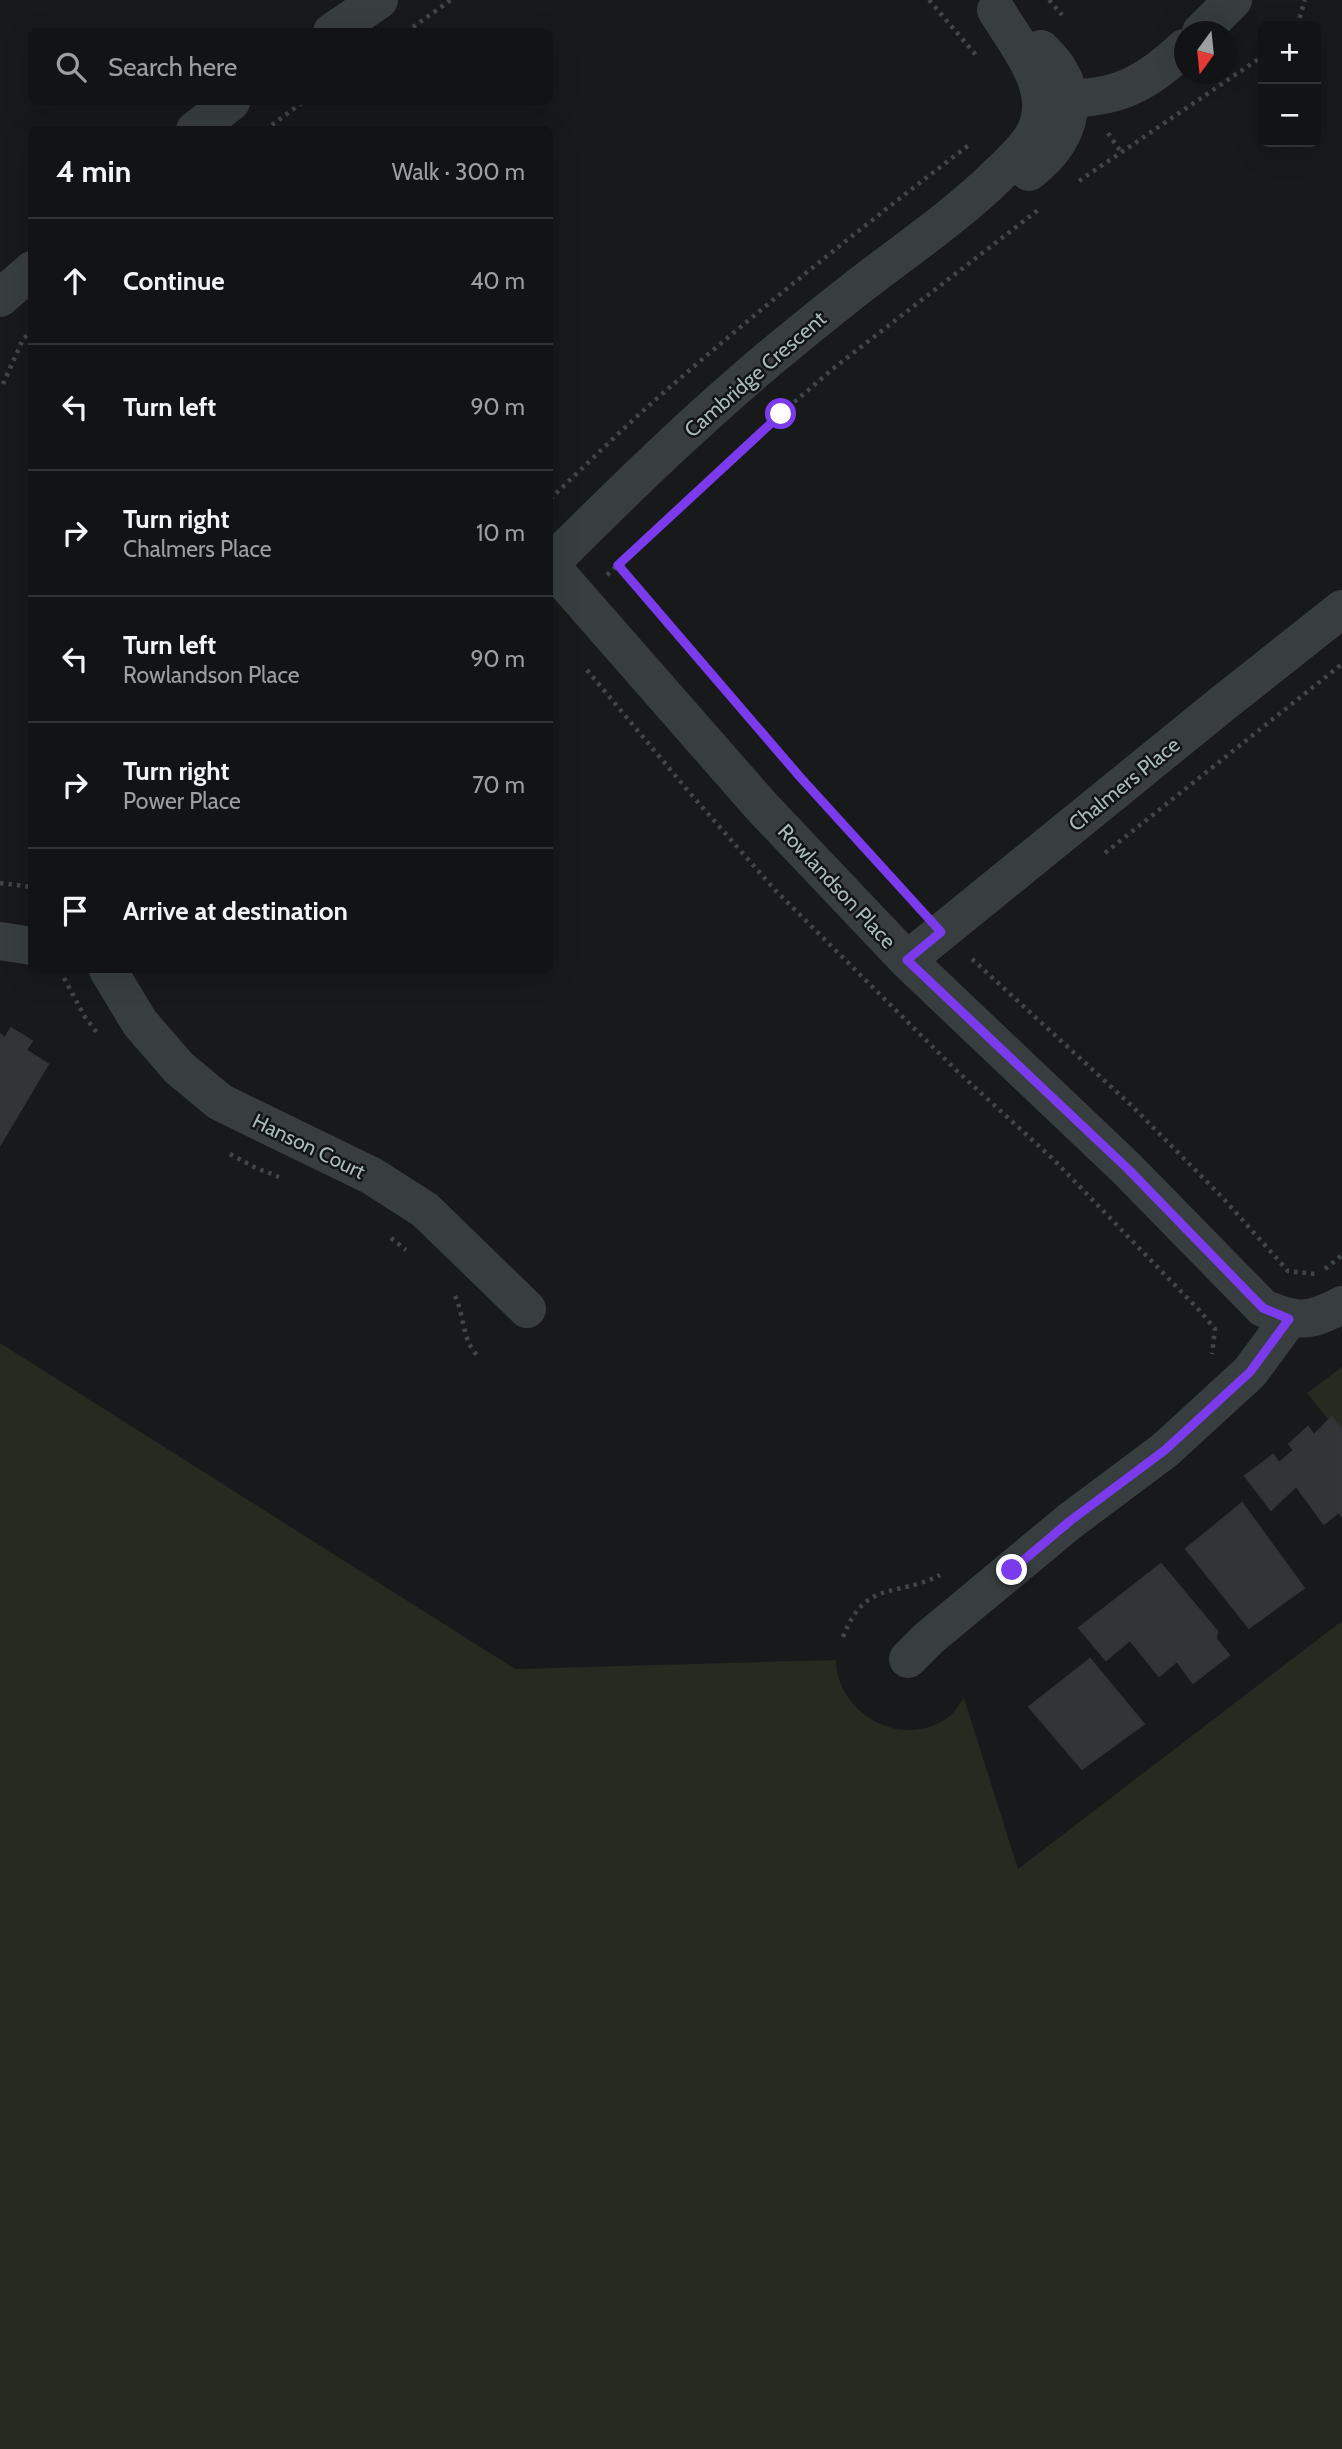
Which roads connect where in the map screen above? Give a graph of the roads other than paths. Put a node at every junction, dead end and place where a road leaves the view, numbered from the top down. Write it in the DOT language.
graph roads {
  1 [pos="379,0"];
  2 [pos="1233,0"];
  3 [pos="992,5"];
  4 [pos="1212,21"];
  5 [pos="338,28"];
  6 [pos="1174,58"];
  7 [pos="1056,100"];
  8 [pos="227,105"];
  9 [pos="200,126"];
  10 [pos="28,274"];
  11 [pos="0,298"];
  12 [pos="553,561"];
  13 [pos="553,567"];
  14 [pos="1342,609"];
  15 [pos="0,923"];
  16 [pos="28,926"];
  17 [pos="0,941"];
  18 [pos="28,945"];
  19 [pos="907,960"];
  20 [pos="110,973"];
  21 [pos="1342,1305"];
  22 [pos="527,1309"];
  23 [pos="1289,1319"];
  24 [pos="908,1659"];
  1 -- 5 [label="street"];
  2 -- 4 [label="street"];
  3 -- 7 [label="street"];
  6 -- 7 [label="street"];
  7 -- 12 [label="street, Cambridge Crescent"];
  8 -- 9 [label="street"];
  10 -- 11 [label="street"];
  13 -- 19 [label="street, Rowlandson Place"];
  14 -- 19 [label="street, Chalmers Place"];
  15 -- 16 [label="street"];
  17 -- 18 [label="street"];
  19 -- 23 [label="street, Rowlandson Place"];
  20 -- 22 [label="street, Hanson Court"];
  21 -- 23 [label="street"];
  23 -- 24 [label="street"];
}
